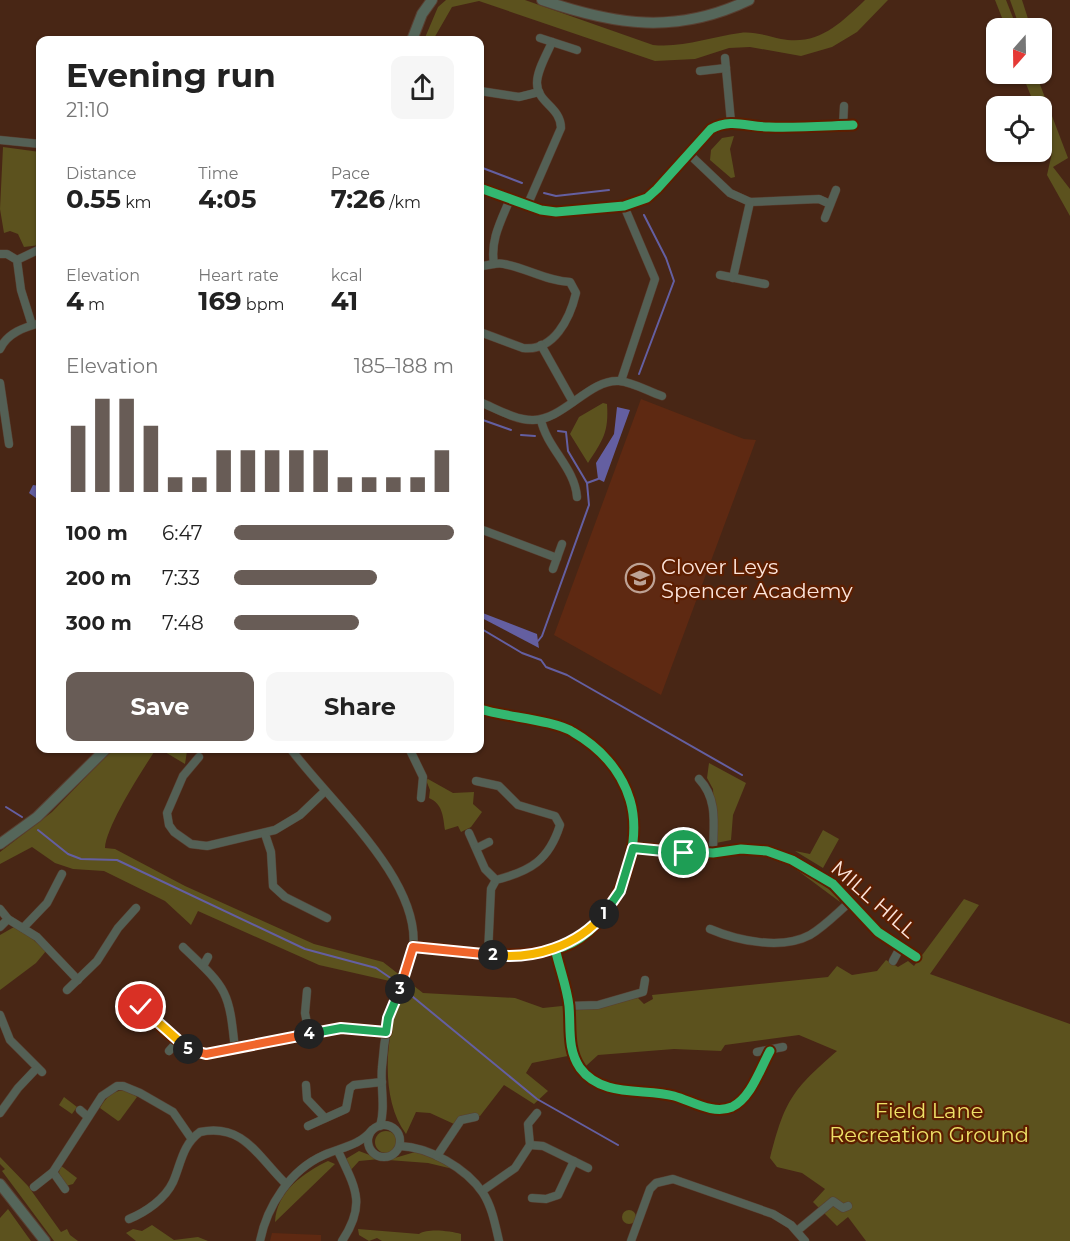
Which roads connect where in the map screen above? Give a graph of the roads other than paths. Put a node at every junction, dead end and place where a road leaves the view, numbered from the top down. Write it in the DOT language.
graph roads {
  1 [pos="432,0"];
  2 [pos="542,0"];
  3 [pos="749,0"];
  4 [pos="414,36"];
  5 [pos="540,38"];
  6 [pos="552,42"];
  7 [pos="578,50"];
  8 [pos="725,58"];
  9 [pos="726,68"];
  10 [pos="700,71"];
  11 [pos="484,92"];
  12 [pos="539,93"];
  13 [pos="844,106"];
  14 [pos="731,122"];
  15 [pos="853,125"];
  16 [pos="843,126"];
  17 [pos="0,140"];
  18 [pos="36,144"];
  19 [pos="688,154"];
  20 [pos="484,189"];
  21 [pos="836,190"];
  22 [pos="510,199"];
  23 [pos="750,202"];
  24 [pos="830,204"];
  25 [pos="527,206"];
  26 [pos="624,206"];
  27 [pos="825,218"];
  28 [pos="36,251"];
  29 [pos="0,254"];
  30 [pos="17,260"];
  31 [pos="494,264"];
  32 [pos="484,265"];
  33 [pos="720,275"];
  34 [pos="733,278"];
  35 [pos="765,284"];
  36 [pos="36,324"];
  37 [pos="32,325"];
  38 [pos="484,333"];
  39 [pos="542,345"];
  40 [pos="0,349"];
  41 [pos="621,381"];
  42 [pos="0,383"];
  43 [pos="662,396"];
  44 [pos="573,402"];
  45 [pos="484,404"];
  46 [pos="541,420"];
  47 [pos="9,444"];
  48 [pos="577,497"];
  49 [pos="484,530"];
  50 [pos="562,544"];
  51 [pos="558,558"];
  52 [pos="554,569"];
  53 [pos="484,710"];
  54 [pos="102,753"];
  55 [pos="294,753"];
  56 [pos="411,753"];
  57 [pos="199,757"];
  58 [pos="699,779"];
  59 [pos="476,781"];
  60 [pos="324,792"];
  61 [pos="421,798"];
  62 [pos="469,832"];
  63 [pos="265,834"];
  64 [pos="489,842"];
  65 [pos="0,844"];
  66 [pos="477,848"];
  67 [pos="633,848"];
  68 [pos="713,853"];
  69 [pos="62,874"];
  70 [pos="496,880"];
  71 [pos="850,902"];
  72 [pos="136,908"];
  73 [pos="0,909"];
  74 [pos="327,918"];
  75 [pos="8,919"];
  76 [pos="0,927"];
  77 [pos="23,928"];
  78 [pos="710,929"];
  79 [pos="183,947"];
  80 [pos="413,947"];
  81 [pos="555,948"];
  82 [pos="900,948"];
  83 [pos="488,954"];
  84 [pos="208,957"];
  85 [pos="916,957"];
  86 [pos="892,961"];
  87 [pos="203,966"];
  88 [pos="78,980"];
  89 [pos="645,980"];
  90 [pos="67,990"];
  91 [pos="307,991"];
  92 [pos="136,1002"];
  93 [pos="152,1002"];
  94 [pos="569,1006"];
  95 [pos="144,1010"];
  96 [pos="0,1015"];
  97 [pos="386,1032"];
  98 [pos="309,1034"];
  99 [pos="177,1041"];
  100 [pos="783,1047"];
  101 [pos="235,1050"];
  102 [pos="169,1051"];
  103 [pos="770,1051"];
  104 [pos="758,1052"];
  105 [pos="382,1082"];
  106 [pos="306,1085"];
  107 [pos="80,1110"];
  108 [pos="0,1113"];
  109 [pos="537,1113"];
  110 [pos="88,1117"];
  111 [pos="475,1117"];
  112 [pos="325,1118"];
  113 [pos="308,1126"];
  114 [pos="380,1127"];
  115 [pos="191,1138"];
  116 [pos="530,1145"];
  117 [pos="400,1146"];
  118 [pos="349,1148"];
  119 [pos="370,1150"];
  120 [pos="338,1151"];
  121 [pos="437,1156"];
  122 [pos="574,1161"];
  123 [pos="588,1168"];
  124 [pos="53,1172"];
  125 [pos="0,1184"];
  126 [pos="286,1184"];
  127 [pos="34,1187"];
  128 [pos="65,1189"];
  129 [pos="482,1191"];
  130 [pos="532,1198"];
  131 [pos="848,1206"];
  132 [pos="129,1219"];
  133 [pos="797,1231"];
  134 [pos="45,1241"];
  135 [pos="260,1241"];
  136 [pos="342,1241"];
  137 [pos="499,1241"];
  138 [pos="631,1241"];
  139 [pos="805,1241"];
  1 -- 4 [label="street"];
  2 -- 3 [label="street"];
  5 -- 6 [label="street"];
  6 -- 7 [label="street"];
  6 -- 12 [label="street"];
  8 -- 9 [label="street"];
  9 -- 10 [label="street"];
  9 -- 14 [label="street"];
  11 -- 12 [label="street"];
  12 -- 25 [label="street"];
  13 -- 16 [label="street"];
  14 -- 16 [label="street"];
  14 -- 19 [label="street"];
  15 -- 16 [label="street"];
  17 -- 18 [label="street"];
  19 -- 23 [label="street"];
  19 -- 26 [label="street"];
  20 -- 22 [label="street"];
  21 -- 24 [label="street"];
  22 -- 25 [label="street"];
  22 -- 31 [label="street"];
  23 -- 24 [label="street"];
  23 -- 34 [label="street"];
  24 -- 27 [label="street"];
  25 -- 26 [label="street"];
  26 -- 41 [label="street"];
  28 -- 30 [label="street"];
  29 -- 30 [label="street"];
  30 -- 37 [label="street"];
  31 -- 32 [label="street"];
  31 -- 39 [label="street"];
  33 -- 34 [label="street"];
  34 -- 35 [label="street"];
  36 -- 37 [label="street"];
  37 -- 40 [label="street"];
  38 -- 39 [label="street"];
  39 -- 44 [label="street"];
  41 -- 43 [label="street"];
  41 -- 44 [label="street"];
  42 -- 47 [label="street"];
  44 -- 46 [label="street"];
  45 -- 46 [label="street"];
  46 -- 48 [label="street"];
  49 -- 51 [label="street"];
  50 -- 51 [label="street"];
  51 -- 52 [label="street"];
  53 -- 67 [label="street"];
  54 -- 65 [label="street"];
  55 -- 60 [label="street"];
  56 -- 61 [label="street"];
  57 -- 63 [label="street"];
  58 -- 68 [label="street"];
  59 -- 70 [label="street"];
  60 -- 63 [label="street"];
  60 -- 80 [label="street"];
  62 -- 66 [label="street"];
  63 -- 74 [label="street"];
  64 -- 66 [label="street"];
  66 -- 70 [label="street"];
  67 -- 68 [label="street, MILL HILL"];
  67 -- 81 [label="street"];
  68 -- 71 [label="street, MILL HILL"];
  69 -- 77 [label="street"];
  70 -- 83 [label="street"];
  71 -- 78 [label="street"];
  71 -- 82 [label="street, MILL HILL"];
  72 -- 88 [label="street"];
  73 -- 75 [label="street"];
  75 -- 76 [label="street"];
  75 -- 77 [label="street"];
  77 -- 88 [label="street"];
  79 -- 87 [label="street"];
  80 -- 83 [label="street"];
  80 -- 97 [label="street"];
  81 -- 83 [label="street"];
  81 -- 94 [label="street"];
  82 -- 85 [label="street, MILL HILL"];
  82 -- 86 [label="street, MILL HILL"];
  84 -- 87 [label="street"];
  87 -- 101 [label="street"];
  88 -- 90 [label="street"];
  89 -- 94 [label="street"];
  91 -- 98 [label="street"];
  92 -- 95 [label="street"];
  93 -- 95 [label="street"];
  94 -- 103 [label="street"];
  95 -- 99 [label="street"];
  96 -- 108 [label="street"];
  97 -- 98 [label="street"];
  97 -- 105 [label="street"];
  98 -- 101 [label="street"];
  99 -- 101 [label="street"];
  99 -- 102 [label="street"];
  100 -- 103 [label="street"];
  103 -- 104 [label="street"];
  105 -- 112 [label="street"];
  105 -- 114 [label="street"];
  106 -- 112 [label="street"];
  107 -- 110 [label="street"];
  109 -- 116 [label="street"];
  110 -- 115 [label="street"];
  110 -- 124 [label="street"];
  111 -- 121 [label="street"];
  112 -- 113 [label="street"];
  114 -- 117 [label="street"];
  114 -- 118 [label="street"];
  114 -- 119 [label="street"];
  115 -- 126 [label="street"];
  115 -- 132 [label="street"];
  116 -- 122 [label="street"];
  116 -- 129 [label="street"];
  117 -- 119 [label="street"];
  117 -- 121 [label="street"];
  118 -- 119 [label="street"];
  118 -- 120 [label="street"];
  120 -- 126 [label="street"];
  120 -- 136 [label="street"];
  121 -- 129 [label="street"];
  122 -- 123 [label="street"];
  122 -- 130 [label="street"];
  124 -- 127 [label="street"];
  124 -- 128 [label="street"];
  125 -- 134 [label="street"];
  126 -- 135 [label="street"];
  129 -- 137 [label="street"];
  131 -- 133 [label="street"];
  133 -- 138 [label="street"];
  133 -- 139 [label="street"];
}
